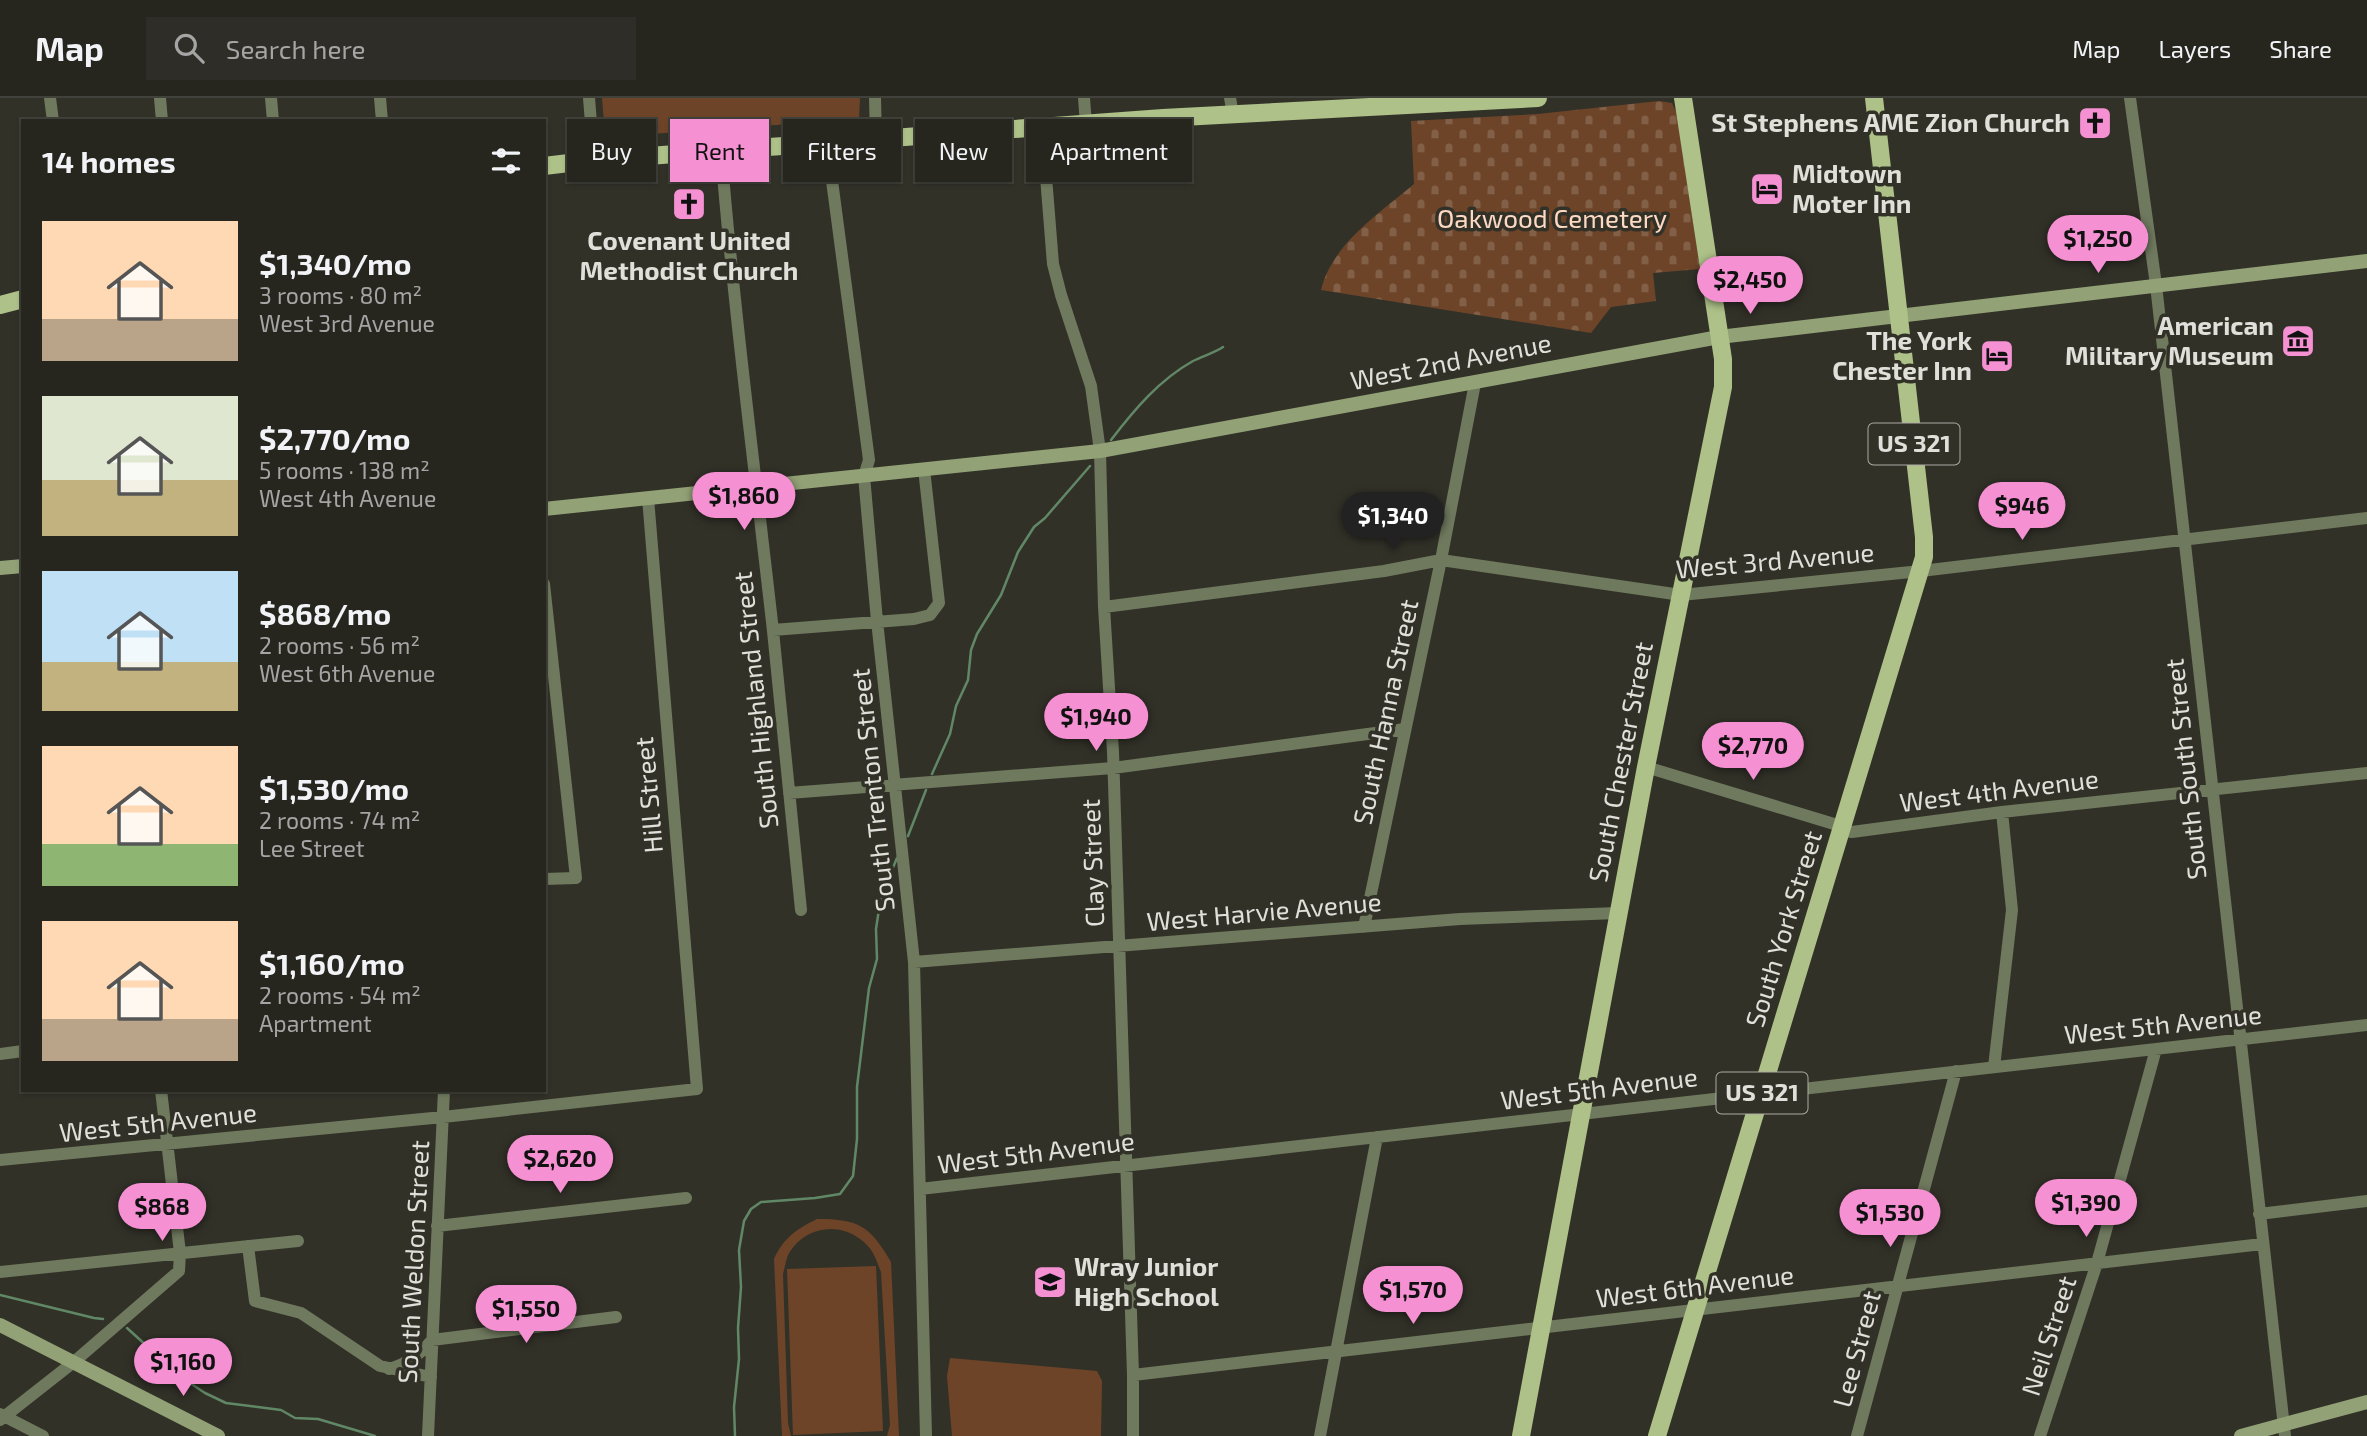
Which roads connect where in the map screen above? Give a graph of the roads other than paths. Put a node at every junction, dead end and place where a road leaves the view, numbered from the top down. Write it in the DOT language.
graph roads {
  1 [pos="50,98"];
  2 [pos="160,98"];
  3 [pos="271,98"];
  4 [pos="589,98"];
  5 [pos="875,98"];
  6 [pos="1084,98"];
  7 [pos="1538,98"];
  8 [pos="1683,98"];
  9 [pos="1874,98"];
  10 [pos="2130,98"];
  11 [pos="382,99"];
  12 [pos="1232,106"];
  13 [pos="52,119"];
  14 [pos="162,119"];
  15 [pos="273,119"];
  16 [pos="382,119"];
  17 [pos="591,119"];
  18 [pos="876,119"];
  19 [pos="1086,119"];
  20 [pos="1127,119"];
  21 [pos="1026,128"];
  22 [pos="901,137"];
  23 [pos="567,163"];
  24 [pos="546,166"];
  25 [pos="724,182"];
  26 [pos="832,182"];
  27 [pos="1047,182"];
  28 [pos="2367,261"];
  29 [pos="2156,285"];
  30 [pos="21,300"];
  31 [pos="0,305"];
  32 [pos="1899,316"];
  33 [pos="1719,337"];
  34 [pos="1475,383"];
  35 [pos="1100,451"];
  36 [pos="924,469"];
  37 [pos="864,476"];
  38 [pos="755,485"];
  39 [pos="648,498"];
  40 [pos="546,509"];
  41 [pos="2367,518"];
  42 [pos="2183,540"];
  43 [pos="1441,560"];
  44 [pos="21,566"];
  45 [pos="0,568"];
  46 [pos="1921,571"];
  47 [pos="1681,596"];
  48 [pos="546,602"];
  49 [pos="1104,607"];
  50 [pos="877,621"];
  51 [pos="773,630"];
  52 [pos="1405,729"];
  53 [pos="1646,767"];
  54 [pos="1113,768"];
  55 [pos="2367,773"];
  56 [pos="896,784"];
  57 [pos="2211,791"];
  58 [pos="789,793"];
  59 [pos="2002,812"];
  60 [pos="1841,830"];
  61 [pos="546,879"];
  62 [pos="801,910"];
  63 [pos="1618,913"];
  64 [pos="1364,927"];
  65 [pos="1119,947"];
  66 [pos="914,962"];
  67 [pos="2367,1025"];
  68 [pos="2239,1039"];
  69 [pos="2156,1049"];
  70 [pos="21,1051"];
  71 [pos="0,1054"];
  72 [pos="1994,1067"];
  73 [pos="1956,1072"];
  74 [pos="697,1089"];
  75 [pos="161,1092"];
  76 [pos="444,1092"];
  77 [pos="1762,1093"];
  78 [pos="1583,1114"];
  79 [pos="443,1117"];
  80 [pos="1377,1137"];
  81 [pos="166,1145"];
  82 [pos="0,1160"];
  83 [pos="1127,1166"];
  84 [pos="920,1189"];
  85 [pos="686,1198"];
  86 [pos="2367,1201"];
  87 [pos="2259,1214"];
  88 [pos="438,1226"];
  89 [pos="298,1241"];
  90 [pos="2262,1244"];
  91 [pos="248,1246"];
  92 [pos="180,1253"];
  93 [pos="2097,1263"];
  94 [pos="0,1272"];
  95 [pos="1898,1286"];
  96 [pos="1697,1310"];
  97 [pos="616,1317"];
  98 [pos="0,1325"];
  99 [pos="1542,1327"];
  100 [pos="432,1340"];
  101 [pos="1337,1351"];
  102 [pos="75,1361"];
  103 [pos="389,1369"];
  104 [pos="1133,1375"];
  105 [pos="430,1377"];
  106 [pos="2367,1402"];
  107 [pos="1,1417"];
  108 [pos="2284,1430"];
  109 [pos="43,1436"];
  110 [pos="218,1436"];
  111 [pos="428,1436"];
  112 [pos="926,1436"];
  113 [pos="1133,1436"];
  114 [pos="1320,1436"];
  115 [pos="1521,1436"];
  116 [pos="1657,1436"];
  117 [pos="1857,1436"];
  118 [pos="2040,1436"];
  119 [pos="2241,1436"];
  1 -- 13 [label="street"];
  2 -- 14 [label="street"];
  3 -- 15 [label="street"];
  4 -- 17 [label="street"];
  5 -- 18 [label="street"];
  6 -- 19 [label="street"];
  7 -- 12 [label="main road"];
  8 -- 33 [label="main road, South Chester Street"];
  9 -- 32 [label="main road, South York Street / US 321"];
  10 -- 29 [label="street, South South Street"];
  11 -- 16 [label="street"];
  12 -- 20 [label="main road"];
  21 -- 22 [label="main road"];
  23 -- 24 [label="main road"];
  25 -- 38 [label="street, South Highland Street"];
  26 -- 37 [label="street, South Trenton Street"];
  27 -- 35 [label="street, Clay Street"];
  28 -- 29 [label="street, West 2nd Avenue"];
  29 -- 32 [label="street, West 2nd Avenue"];
  29 -- 42 [label="street, South South Street"];
  30 -- 31 [label="main road"];
  32 -- 33 [label="street, West 2nd Avenue"];
  32 -- 46 [label="main road, South York Street / US 321"];
  33 -- 34 [label="street, West 2nd Avenue"];
  33 -- 47 [label="main road, South Chester Street"];
  34 -- 35 [label="street, West 2nd Avenue"];
  34 -- 43 [label="street, South Hanna Street"];
  35 -- 36 [label="street, West 2nd Avenue"];
  35 -- 49 [label="street, Clay Street"];
  36 -- 37 [label="street, West 2nd Avenue"];
  36 -- 50 [label="street"];
  37 -- 38 [label="street, West 2nd Avenue"];
  37 -- 50 [label="street, South Trenton Street"];
  38 -- 39 [label="street, West 2nd Avenue"];
  38 -- 51 [label="street, South Highland Street"];
  39 -- 40 [label="street, West 2nd Avenue"];
  39 -- 74 [label="street, Hill Street"];
  41 -- 42 [label="street, West 3rd Avenue"];
  42 -- 46 [label="street, West 3rd Avenue"];
  42 -- 57 [label="street, South South Street"];
  43 -- 47 [label="street, West 3rd Avenue"];
  43 -- 49 [label="street, West 3rd Avenue"];
  43 -- 52 [label="street, South Hanna Street"];
  44 -- 45 [label="street"];
  46 -- 47 [label="street, West 3rd Avenue"];
  46 -- 60 [label="main road, South York Street / US 321"];
  47 -- 53 [label="main road, South Chester Street"];
  48 -- 61 [label="street"];
  49 -- 54 [label="street, Clay Street"];
  50 -- 51 [label="street"];
  50 -- 56 [label="street, South Trenton Street"];
  51 -- 58 [label="street, South Highland Street"];
  52 -- 54 [label="street"];
  52 -- 64 [label="street, South Hanna Street"];
  53 -- 60 [label="street, West 4th Avenue"];
  53 -- 63 [label="main road, South Chester Street"];
  54 -- 56 [label="street"];
  54 -- 65 [label="street, Clay Street"];
  55 -- 57 [label="street, West 4th Avenue"];
  56 -- 58 [label="street"];
  56 -- 66 [label="street, South Trenton Street"];
  57 -- 59 [label="street, West 4th Avenue"];
  57 -- 68 [label="street, South South Street"];
  58 -- 62 [label="street, South Highland Street"];
  59 -- 60 [label="street, West 4th Avenue"];
  59 -- 72 [label="street"];
  60 -- 77 [label="main road, South York Street / US 321"];
  63 -- 64 [label="street, West Harvie Avenue"];
  63 -- 78 [label="main road, South Chester Street"];
  64 -- 65 [label="street, West Harvie Avenue"];
  65 -- 66 [label="street, West Harvie Avenue"];
  65 -- 83 [label="street, Clay Street"];
  66 -- 84 [label="street, South Trenton Street"];
  67 -- 68 [label="street, West 5th Avenue"];
  68 -- 69 [label="street, West 5th Avenue"];
  68 -- 87 [label="street, South South Street"];
  69 -- 72 [label="street, West 5th Avenue"];
  69 -- 93 [label="street, Neil Street"];
  70 -- 71 [label="street"];
  72 -- 73 [label="street, West 5th Avenue"];
  73 -- 77 [label="street, West 5th Avenue"];
  73 -- 95 [label="street, Lee Street"];
  74 -- 79 [label="street, West 5th Avenue"];
  75 -- 81 [label="street"];
  76 -- 79 [label="street, South Weldon Street"];
  77 -- 78 [label="street, West 5th Avenue"];
  77 -- 96 [label="main road, South York Street / US 321"];
  78 -- 80 [label="street, West 5th Avenue"];
  78 -- 99 [label="main road, South Chester Street"];
  79 -- 81 [label="street, West 5th Avenue"];
  79 -- 88 [label="street, South Weldon Street"];
  80 -- 83 [label="street, West 5th Avenue"];
  80 -- 101 [label="street"];
  81 -- 82 [label="street, West 5th Avenue"];
  81 -- 92 [label="street"];
  83 -- 84 [label="street, West 5th Avenue"];
  83 -- 104 [label="street, Clay Street"];
  84 -- 112 [label="street, South Trenton Street"];
  85 -- 88 [label="street"];
  86 -- 87 [label="street"];
  87 -- 90 [label="street, South South Street"];
  88 -- 100 [label="street, South Weldon Street"];
  89 -- 91 [label="street"];
  90 -- 93 [label="street, West 6th Avenue"];
  90 -- 108 [label="street, South South Street"];
  91 -- 92 [label="street"];
  91 -- 103 [label="street"];
  92 -- 94 [label="street"];
  92 -- 102 [label="street"];
  93 -- 95 [label="street, West 6th Avenue"];
  93 -- 118 [label="street, Neil Street"];
  95 -- 96 [label="street, West 6th Avenue"];
  95 -- 117 [label="street, Lee Street"];
  96 -- 99 [label="street, West 6th Avenue"];
  96 -- 116 [label="main road, South York Street / US 321"];
  97 -- 100 [label="street"];
  98 -- 102 [label="street"];
  99 -- 101 [label="street, West 6th Avenue"];
  99 -- 115 [label="main road, South Chester Street"];
  100 -- 103 [label="street"];
  100 -- 105 [label="street, South Weldon Street"];
  101 -- 104 [label="street, West 6th Avenue"];
  101 -- 114 [label="street"];
  102 -- 107 [label="street"];
  102 -- 110 [label="street"];
  103 -- 105 [label="street"];
  104 -- 113 [label="street, Clay Street"];
  105 -- 111 [label="street, South Weldon Street"];
  106 -- 108 [label="street"];
  107 -- 109 [label="street"];
  108 -- 119 [label="street"];
}
